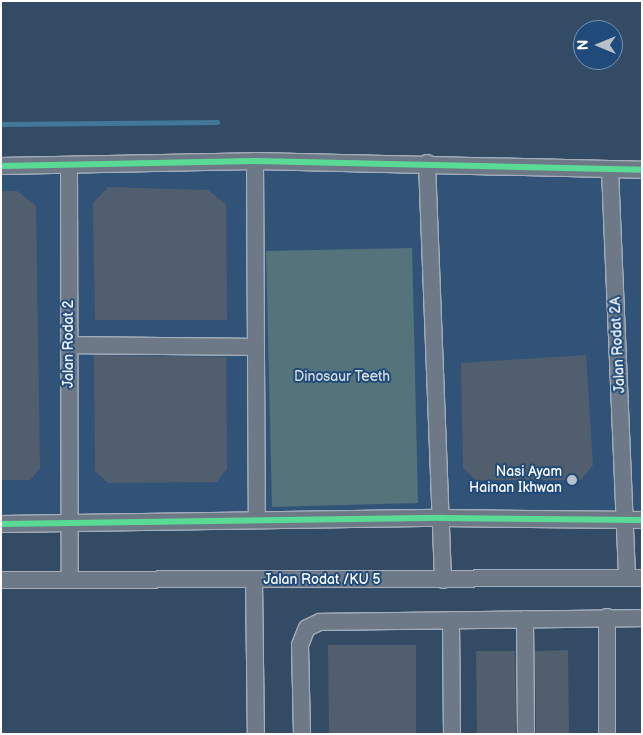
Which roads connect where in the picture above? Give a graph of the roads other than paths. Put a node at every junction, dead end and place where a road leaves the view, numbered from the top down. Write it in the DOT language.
graph roads {
  1 [pos="255,162"];
  2 [pos="427,163"];
  3 [pos="69,165"];
  4 [pos="1,166"];
  5 [pos="610,170"];
  6 [pos="642,170"];
  7 [pos="69,345"];
  8 [pos="256,347"];
  9 [pos="441,518"];
  10 [pos="257,520"];
  11 [pos="634,520"];
  12 [pos="1,524"];
  13 [pos="69,524"];
  14 [pos="634,578"];
  15 [pos="254,579"];
  16 [pos="1,580"];
  17 [pos="70,580"];
  18 [pos="443,580"];
  19 [pos="607,617"];
  20 [pos="642,618"];
  21 [pos="525,619"];
  22 [pos="451,620"];
  23 [pos="256,734"];
  24 [pos="302,734"];
  25 [pos="452,734"];
  26 [pos="526,734"];
  27 [pos="607,734"];
  1 -- 2 [label="street"];
  1 -- 3 [label="street"];
  1 -- 8 [label="street"];
  2 -- 5 [label="street"];
  2 -- 9 [label="street"];
  3 -- 4 [label="street"];
  3 -- 7 [label="street, Jalan Rodat 2"];
  5 -- 6 [label="street"];
  5 -- 11 [label="street, Jalan Rodat 2A"];
  7 -- 8 [label="street"];
  7 -- 13 [label="street, Jalan Rodat 2"];
  8 -- 10 [label="street"];
  9 -- 10 [label="street"];
  9 -- 11 [label="street"];
  9 -- 18 [label="street"];
  10 -- 13 [label="street"];
  11 -- 14 [label="street, Jalan Rodat 2A"];
  12 -- 13 [label="street"];
  13 -- 17 [label="street, Jalan Rodat 2"];
  14 -- 18 [label="street, Jalan Rodat /KU 5"];
  15 -- 17 [label="street, Jalan Rodat /KU 5"];
  15 -- 18 [label="street, Jalan Rodat /KU 5"];
  15 -- 23 [label="street"];
  16 -- 17 [label="street, Jalan Rodat /KU 5"];
  19 -- 20 [label="street"];
  19 -- 21 [label="street"];
  19 -- 27 [label="street"];
  21 -- 22 [label="street"];
  21 -- 26 [label="street"];
  22 -- 24 [label="street"];
  22 -- 25 [label="street"];
}
